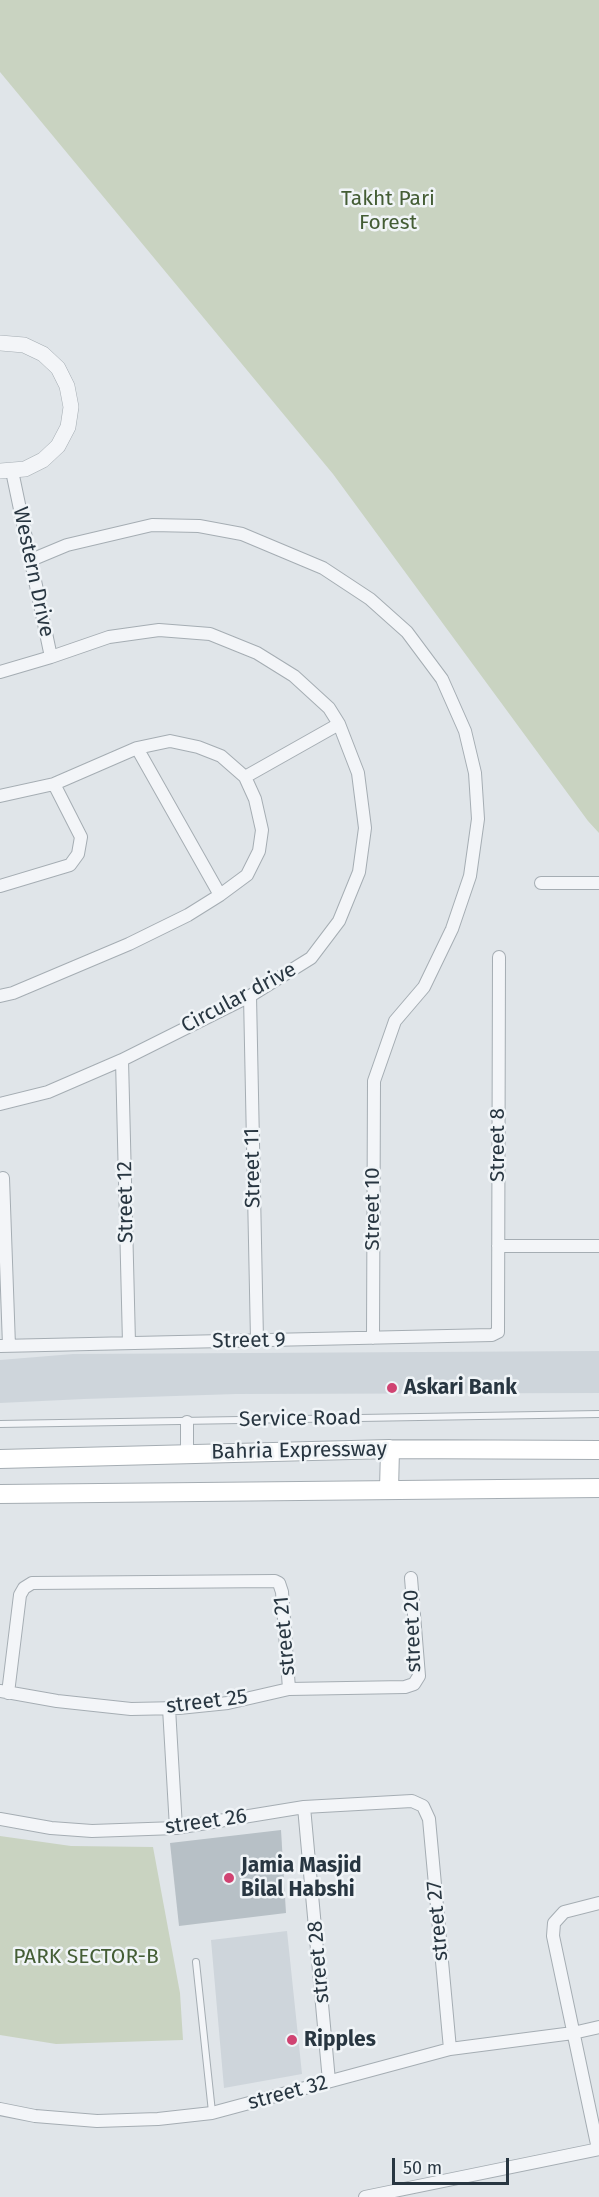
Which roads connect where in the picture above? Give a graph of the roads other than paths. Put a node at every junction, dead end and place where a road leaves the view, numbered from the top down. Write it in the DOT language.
graph roads {
  1 [pos="0,343"];
  2 [pos="6,471"];
  3 [pos="31,560"];
  4 [pos="51,657"];
  5 [pos="0,672"];
  6 [pos="339,724"];
  7 [pos="137,748"];
  8 [pos="245,777"];
  9 [pos="54,784"];
  10 [pos="0,796"];
  11 [pos="541,883"];
  12 [pos="599,883"];
  13 [pos="0,886"];
  14 [pos="220,895"];
  15 [pos="499,957"];
  16 [pos="0,996"];
  17 [pos="250,996"];
  18 [pos="122,1060"];
  19 [pos="0,1104"];
  20 [pos="3,1178"];
  21 [pos="498,1246"];
  22 [pos="599,1246"];
  23 [pos="498,1332"];
  24 [pos="373,1338"];
  25 [pos="257,1340"];
  26 [pos="129,1343"];
  27 [pos="4,1346"];
  28 [pos="599,1414"];
  29 [pos="187,1422"];
  30 [pos="0,1424"];
  31 [pos="390,1449"];
  32 [pos="599,1450"];
  33 [pos="187,1454"];
  34 [pos="0,1459"];
  35 [pos="599,1488"];
  36 [pos="389,1490"];
  37 [pos="0,1494"];
  38 [pos="411,1578"];
  39 [pos="414,1684"];
  40 [pos="289,1689"];
  41 [pos="4,1692"];
  42 [pos="169,1708"];
  43 [pos="412,1801"];
  44 [pos="304,1807"];
  45 [pos="0,1819"];
  46 [pos="176,1828"];
  47 [pos="599,1903"];
  48 [pos="196,1962"];
  49 [pos="599,2028"];
  50 [pos="573,2033"];
  51 [pos="450,2049"];
  52 [pos="330,2082"];
  53 [pos="0,2109"];
  54 [pos="212,2113"];
  55 [pos="598,2149"];
  56 [pos="365,2197"];
  1 -- 2 [label="street"];
  2 -- 3 [label="street, Western Drive"];
  3 -- 4 [label="street, Western Drive"];
  3 -- 24 [label="street, Street 10"];
  4 -- 5 [label="street, Western Drive"];
  4 -- 6 [label="street, Circular drive"];
  6 -- 8 [label="street"];
  6 -- 17 [label="street, Circular drive"];
  7 -- 8 [label="street"];
  7 -- 9 [label="street"];
  7 -- 14 [label="street"];
  8 -- 14 [label="street"];
  9 -- 10 [label="street"];
  9 -- 13 [label="street"];
  11 -- 12 [label="street"];
  14 -- 16 [label="street"];
  15 -- 21 [label="street, Street 8"];
  17 -- 18 [label="street, Circular drive"];
  17 -- 25 [label="street, Street 11"];
  18 -- 19 [label="street, Circular drive"];
  18 -- 26 [label="street, Street 12"];
  20 -- 27 [label="street"];
  21 -- 22 [label="street"];
  21 -- 23 [label="street, Street 8"];
  23 -- 24 [label="street, Street 9"];
  24 -- 25 [label="street, Street 9"];
  25 -- 26 [label="street, Street 9"];
  26 -- 27 [label="street, Street 9"];
  28 -- 29 [label="lane, Service Road"];
  29 -- 30 [label="lane, Service Road"];
  29 -- 33 [label="street"];
  31 -- 32 [label="main road, Bahria Expressway"];
  31 -- 33 [label="main road, Bahria Expressway"];
  31 -- 36 [label="main road"];
  33 -- 34 [label="main road, Bahria Expressway"];
  35 -- 36 [label="main road, Bahria Expressway"];
  36 -- 37 [label="main road, Bahria Expressway"];
  38 -- 39 [label="street, street 20"];
  39 -- 40 [label="street, street 25"];
  40 -- 41 [label="street, street 21"];
  40 -- 42 [label="street, street 25"];
  41 -- 42 [label="street, street 25"];
  42 -- 46 [label="street"];
  43 -- 44 [label="street, street 26"];
  43 -- 51 [label="street, street 27"];
  44 -- 46 [label="street, street 26"];
  44 -- 52 [label="street, street 28"];
  45 -- 46 [label="street, street 26"];
  47 -- 50 [label="street"];
  48 -- 54 [label="lane"];
  49 -- 50 [label="street, street 32"];
  50 -- 51 [label="street, street 32"];
  50 -- 55 [label="street"];
  51 -- 52 [label="street, street 32"];
  52 -- 54 [label="street, street 32"];
  53 -- 54 [label="street, street 32"];
  55 -- 56 [label="street"];
}
